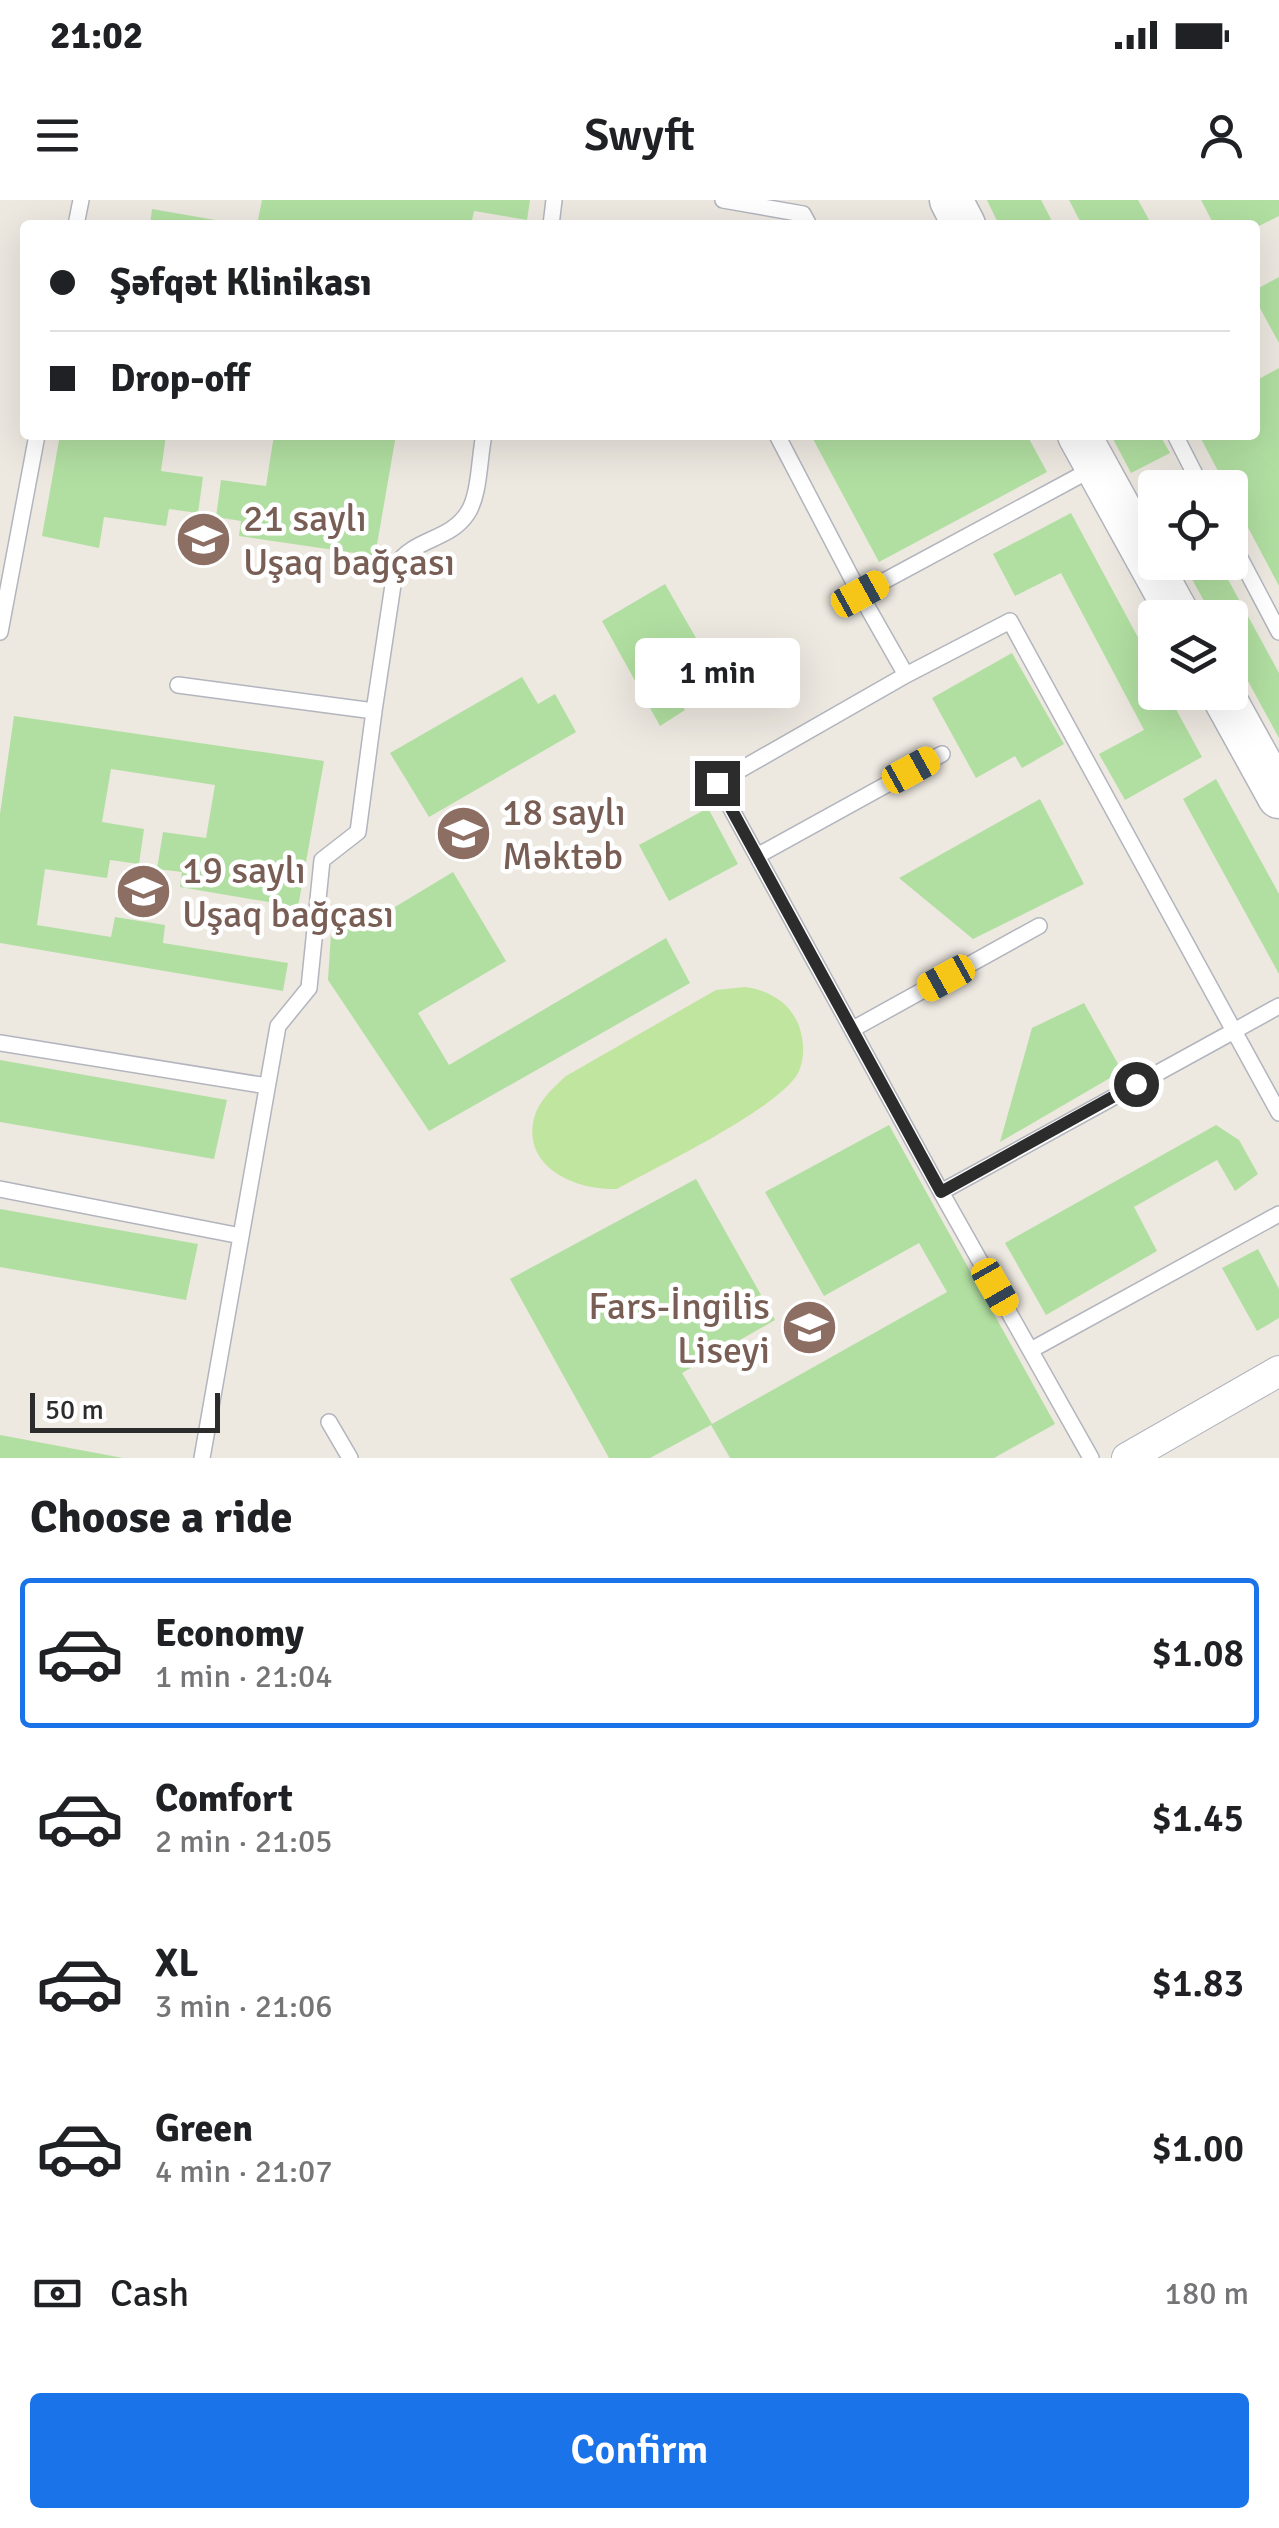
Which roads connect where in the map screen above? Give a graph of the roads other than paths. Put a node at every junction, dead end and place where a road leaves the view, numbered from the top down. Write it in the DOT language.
graph roads {
  1 [pos="723,200"];
  2 [pos="806,220"];
  3 [pos="35,440"];
  4 [pos="483,440"];
  5 [pos="780,440"];
  6 [pos="1178,440"];
  7 [pos="1087,451"];
  8 [pos="1193,470"];
  9 [pos="7,556"];
  10 [pos="1248,573"];
  11 [pos="860,594"];
  12 [pos="1172,600"];
  13 [pos="0,632"];
  14 [pos="1279,632"];
  15 [pos="906,675"];
  16 [pos="178,684"];
  17 [pos="1231,710"];
  18 [pos="374,711"];
  19 [pos="942,754"];
  20 [pos="1279,797"];
  21 [pos="757,856"];
  22 [pos="1038,926"];
  23 [pos="1279,1006"];
  24 [pos="853,1029"];
  25 [pos="1234,1031"];
  26 [pos="0,1043"];
  27 [pos="267,1086"];
  28 [pos="1279,1113"];
  29 [pos="0,1189"];
  30 [pos="941,1192"];
  31 [pos="1279,1214"];
  32 [pos="241,1236"];
  33 [pos="1030,1350"];
  34 [pos="1279,1371"];
  35 [pos="330,1422"];
  36 [pos="202,1458"];
  37 [pos="350,1458"];
  38 [pos="1091,1458"];
  39 [pos="1127,1458"];
  1 -- 2 [label="lane"];
  3 -- 9 [label="lane"];
  4 -- 18 [label="lane"];
  5 -- 11 [label="lane"];
  6 -- 8 [label="lane"];
  7 -- 11 [label="lane"];
  7 -- 12 [label="main road"];
  9 -- 13 [label="lane"];
  10 -- 14 [label="lane"];
  11 -- 15 [label="lane"];
  15 -- 21 [label="lane"];
  15 -- 25 [label="lane"];
  16 -- 18 [label="lane"];
  17 -- 20 [label="main road"];
  18 -- 27 [label="lane"];
  19 -- 21 [label="lane"];
  21 -- 24 [label="lane"];
  22 -- 24 [label="lane"];
  23 -- 25 [label="lane"];
  24 -- 30 [label="lane"];
  25 -- 28 [label="lane"];
  25 -- 30 [label="lane"];
  26 -- 27 [label="lane"];
  27 -- 32 [label="lane"];
  29 -- 32 [label="lane"];
  30 -- 33 [label="lane"];
  31 -- 33 [label="lane"];
  32 -- 36 [label="lane"];
  33 -- 38 [label="lane"];
  34 -- 39 [label="street"];
  35 -- 37 [label="lane"];
}
